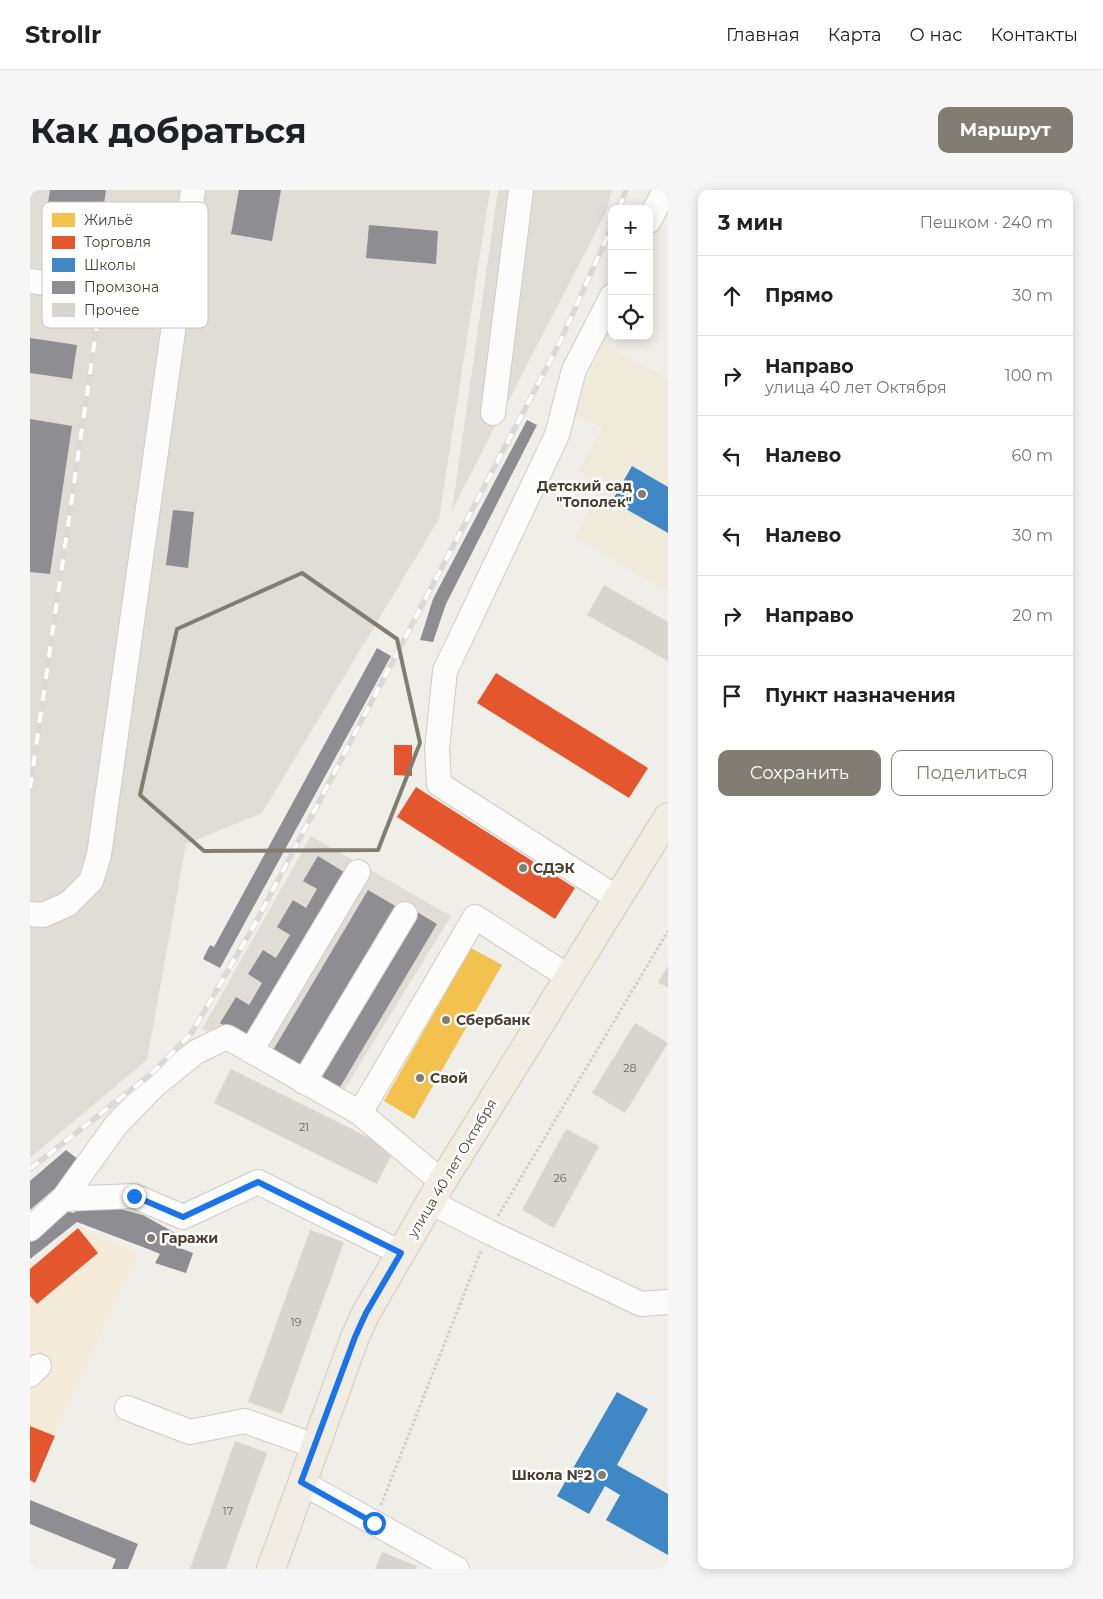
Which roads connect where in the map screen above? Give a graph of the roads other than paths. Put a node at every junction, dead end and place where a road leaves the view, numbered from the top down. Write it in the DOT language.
graph roads {
  1 [pos="521,190"];
  2 [pos="665,190"];
  3 [pos="657,222"];
  4 [pos="608,304"];
  5 [pos="173,328"];
  6 [pos="493,413"];
  7 [pos="668,817"];
  8 [pos="358,872"];
  9 [pos="618,898"];
  10 [pos="30,914"];
  11 [pos="405,914"];
  12 [pos="569,977"];
  13 [pos="251,1051"];
  14 [pos="304,1082"];
  15 [pos="360,1113"];
  16 [pos="436,1192"];
  17 [pos="63,1199"];
  18 [pos="30,1229"];
  19 [pos="401,1253"];
  20 [pos="668,1302"];
  21 [pos="127,1408"];
  22 [pos="315,1446"];
  23 [pos="301,1482"];
  24 [pos="271,1569"];
  25 [pos="457,1569"];
  1 -- 6 [label="street"];
  2 -- 3 [label="street"];
  4 -- 9 [label="street"];
  5 -- 10 [label="street"];
  7 -- 9 [label="main road, улица 40 лет Октября"];
  8 -- 13 [label="street"];
  9 -- 12 [label="main road, улица 40 лет Октября"];
  11 -- 14 [label="street"];
  12 -- 15 [label="street"];
  12 -- 16 [label="main road, улица 40 лет Октября"];
  13 -- 14 [label="street"];
  13 -- 17 [label="street"];
  14 -- 15 [label="street"];
  15 -- 16 [label="street"];
  16 -- 19 [label="main road, улица 40 лет Октября"];
  16 -- 20 [label="street"];
  17 -- 18 [label="street"];
  17 -- 19 [label="street"];
  19 -- 22 [label="main road, улица 40 лет Октября"];
  21 -- 22 [label="street"];
  22 -- 23 [label="main road, улица 40 лет Октября"];
  23 -- 24 [label="main road, улица 40 лет Октября"];
  23 -- 25 [label="street"];
}
